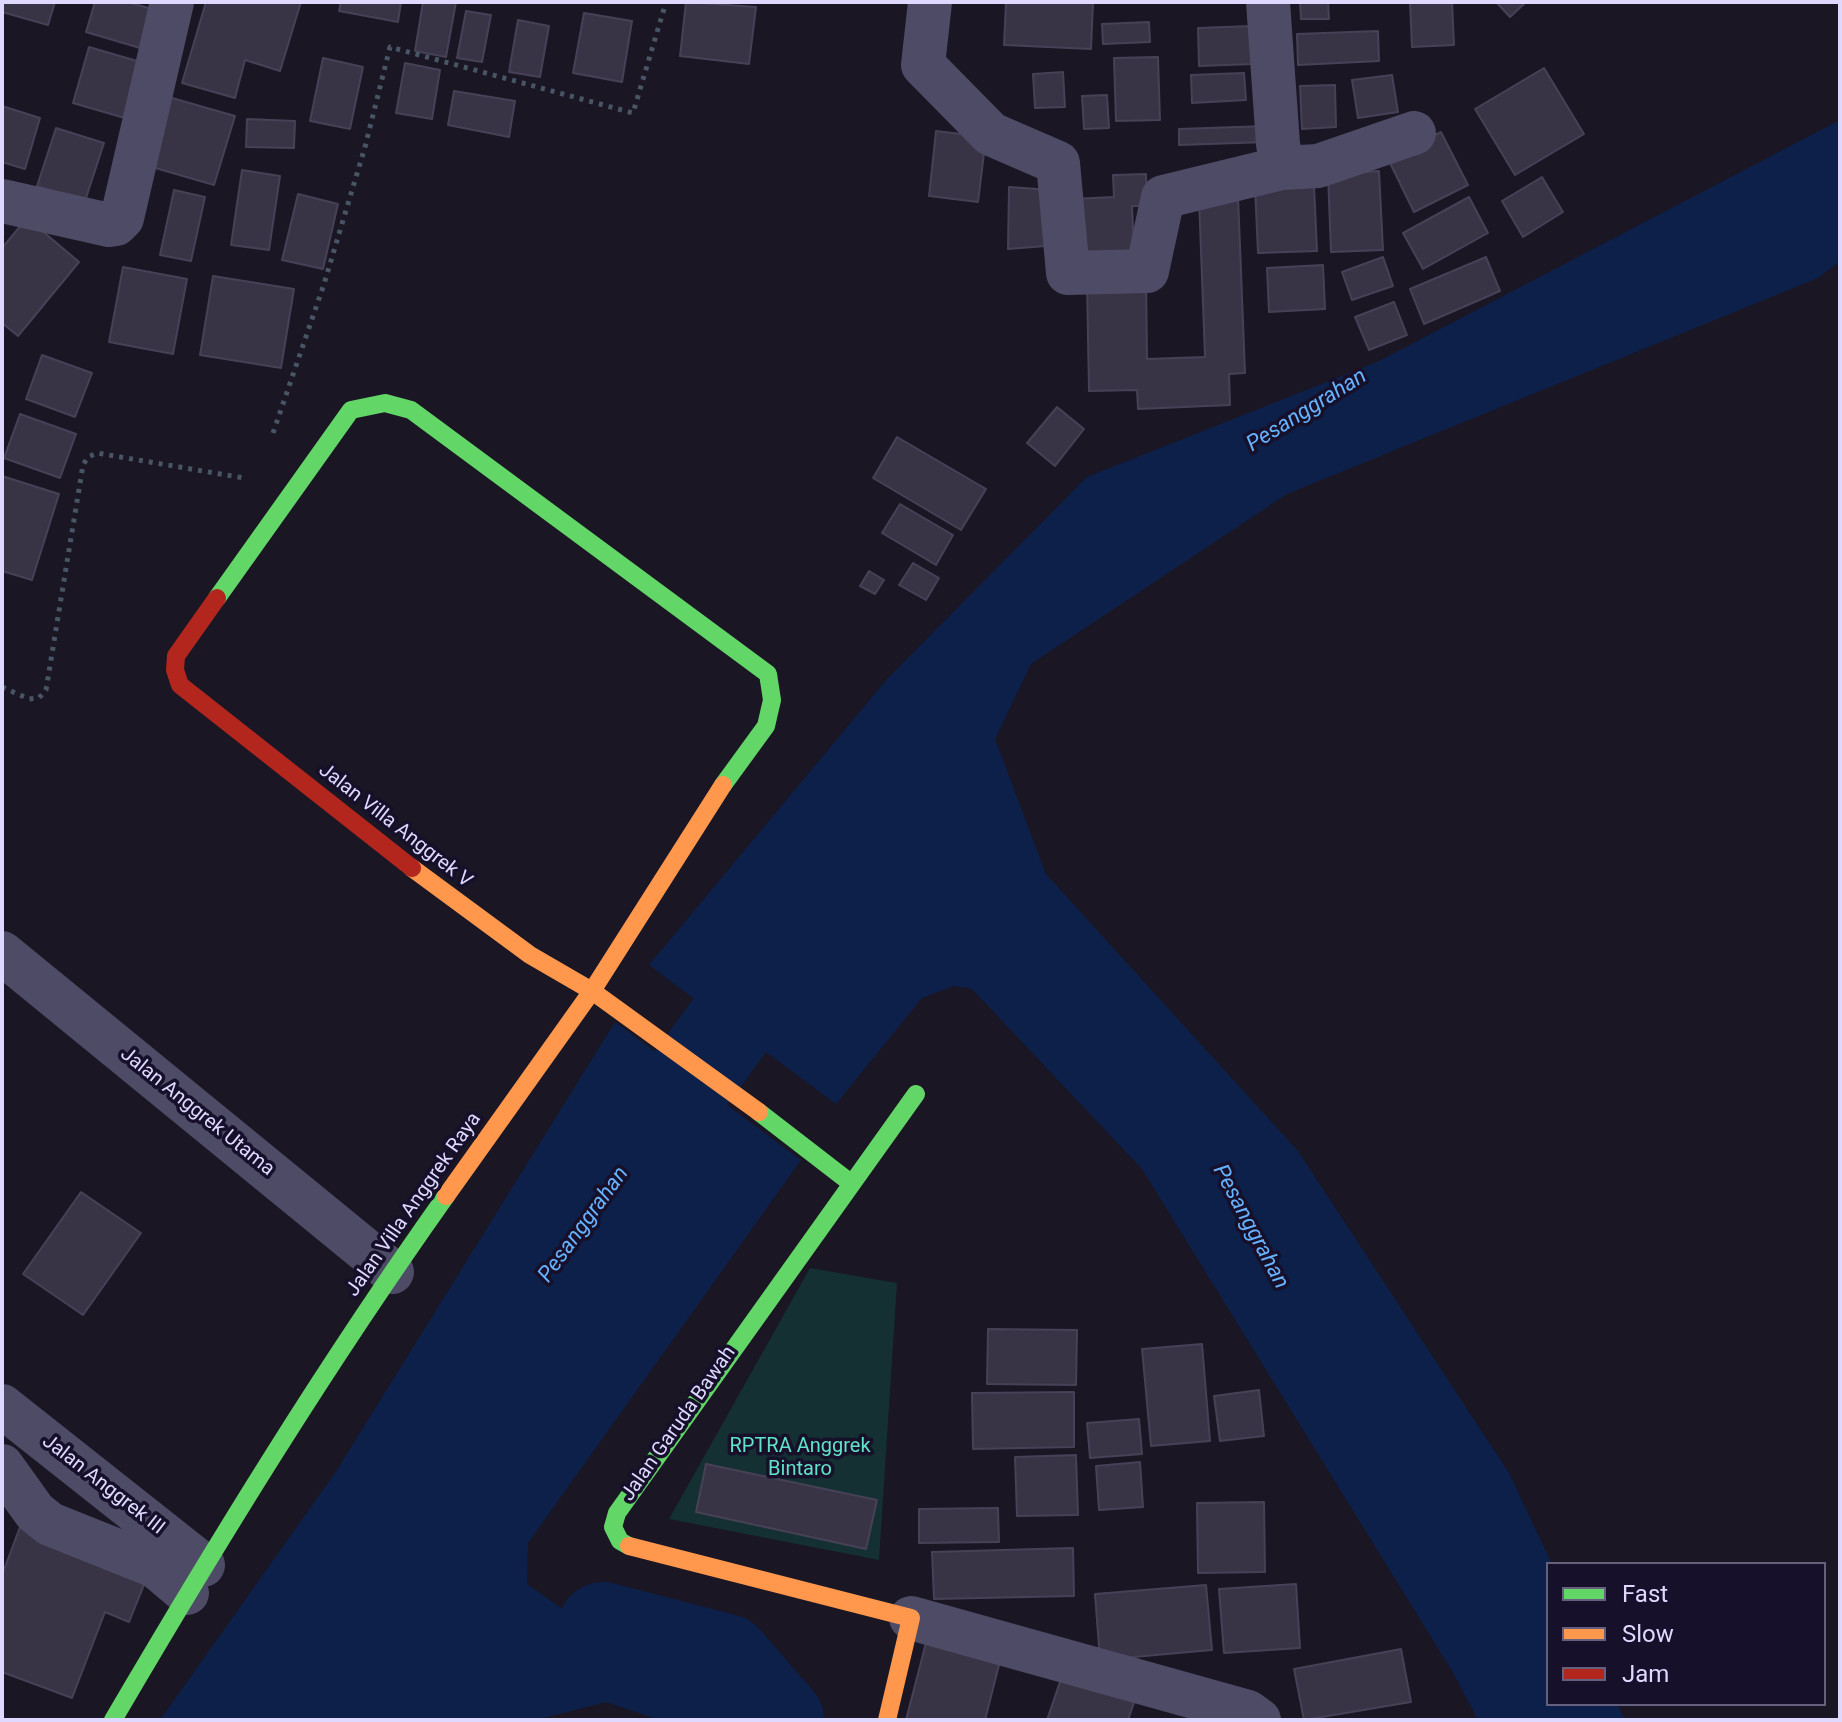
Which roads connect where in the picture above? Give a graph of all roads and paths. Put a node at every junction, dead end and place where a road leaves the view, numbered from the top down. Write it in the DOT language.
graph roads {
  1 [pos="172,2"];
  2 [pos="666,2"];
  3 [pos="930,2"];
  4 [pos="1268,2"];
  5 [pos="1414,133"];
  6 [pos="1282,168"];
  7 [pos="2,201"];
  8 [pos="271,439"];
  9 [pos="255,476"];
  10 [pos="2,687"];
  11 [pos="766,726"];
  12 [pos="2,953"];
  13 [pos="592,991"];
  14 [pos="916,1094"];
  15 [pos="851,1183"];
  16 [pos="392,1272"];
  17 [pos="2,1406"];
  18 [pos="2,1466"];
  19 [pos="195,1579"];
  20 [pos="911,1618"];
  21 [pos="113,1720"];
  22 [pos="887,1720"];
  23 [pos="1259,1720"];
  1 -- 7 [label="street"];
  2 -- 8 [label="path"];
  3 -- 6 [label="street"];
  4 -- 6 [label="street"];
  5 -- 6 [label="street"];
  9 -- 10 [label="path"];
  11 -- 13 [label="street, Jalan Villa Anggrek Raya"];
  11 -- 13 [label="street, Jalan Villa Anggrek V"];
  12 -- 16 [label="street, Jalan Anggrek Utama"];
  13 -- 15 [label="street"];
  13 -- 16 [label="street, Jalan Villa Anggrek Raya"];
  14 -- 15 [label="street"];
  15 -- 20 [label="street, Jalan Garuda Bawah"];
  16 -- 19 [label="street, Jalan Villa Anggrek Raya"];
  17 -- 19 [label="street, Jalan Anggrek III"];
  18 -- 19 [label="street"];
  19 -- 21 [label="street, Jalan Villa Anggrek Raya"];
  20 -- 22 [label="street"];
  20 -- 23 [label="street, Jalan Garuda Bawah"];
}
